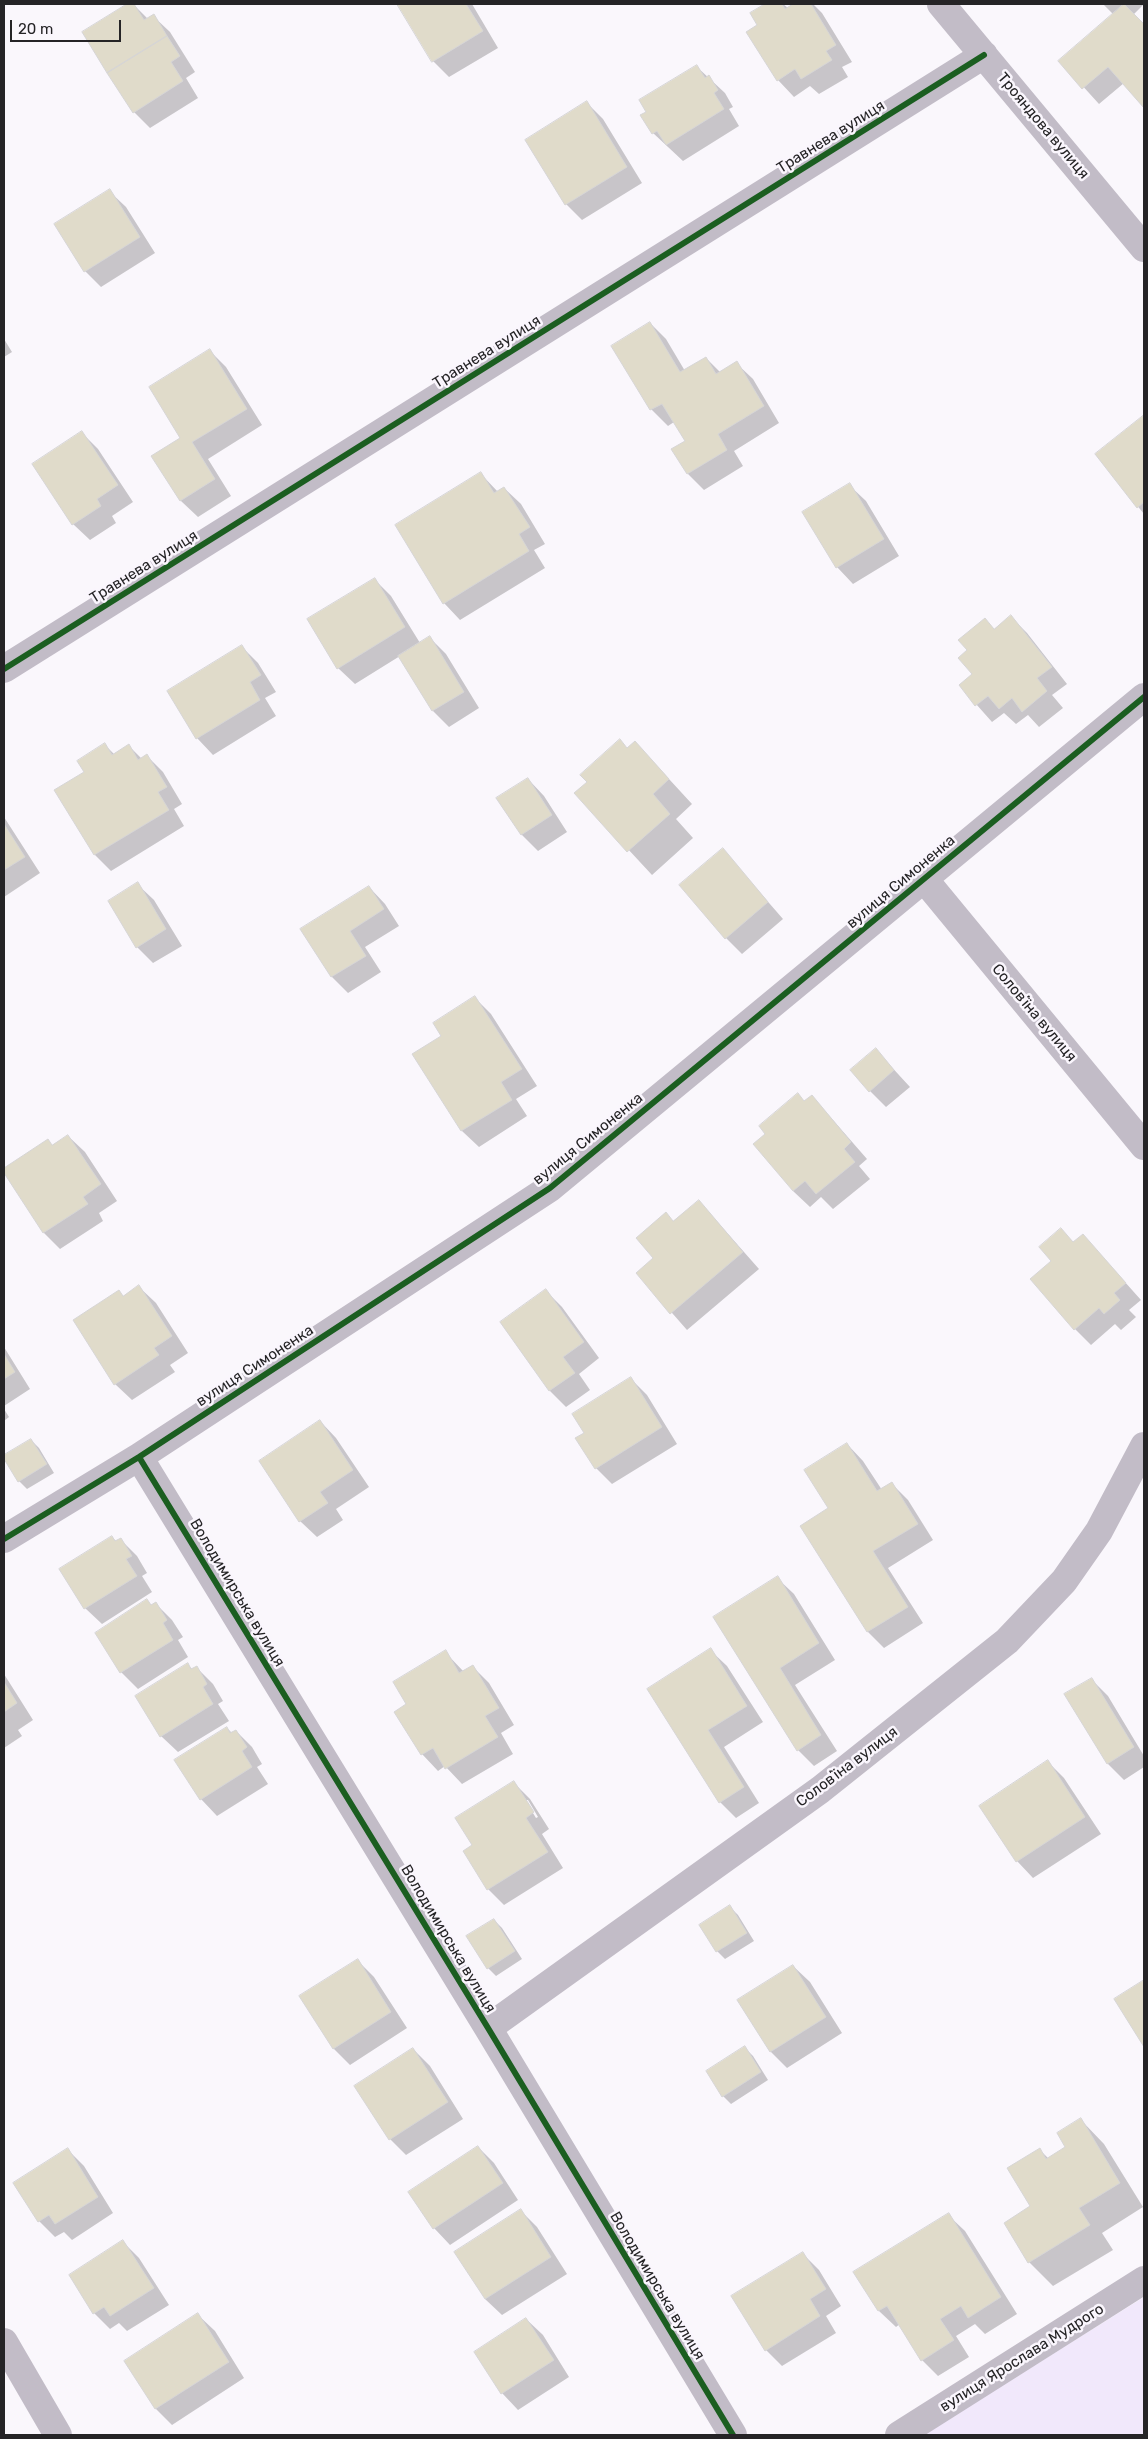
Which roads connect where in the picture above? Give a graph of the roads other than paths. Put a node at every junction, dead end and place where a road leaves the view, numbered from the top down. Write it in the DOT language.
graph roads {
  1 [pos="941,4"];
  2 [pos="984,56"];
  3 [pos="1144,248"];
  4 [pos="4,669"];
  5 [pos="1144,697"];
  6 [pos="924,879"];
  7 [pos="1144,1146"];
  8 [pos="1144,1446"];
  9 [pos="140,1457"];
  10 [pos="4,1539"];
  11 [pos="488,2028"];
  12 [pos="1144,2280"];
  13 [pos="4,2342"];
  14 [pos="58,2435"];
  15 [pos="732,2435"];
  16 [pos="899,2435"];
  1 -- 2 [label="street, Трояндова вулиця"];
  2 -- 3 [label="street, Трояндова вулиця"];
  2 -- 4 [label="street, Травнева вулиця"];
  5 -- 6 [label="street, вулиця Симоненка"];
  6 -- 7 [label="street, Соловʼїна вулиця"];
  6 -- 9 [label="street, вулиця Симоненка"];
  8 -- 11 [label="street, Соловʼїна вулиця"];
  9 -- 10 [label="street, вулиця Симоненка"];
  9 -- 11 [label="street, Володимирська вулиця"];
  11 -- 15 [label="street, Володимирська вулиця"];
  12 -- 16 [label="street, вулиця Ярослава Мудрого"];
  13 -- 14 [label="street"];
}
